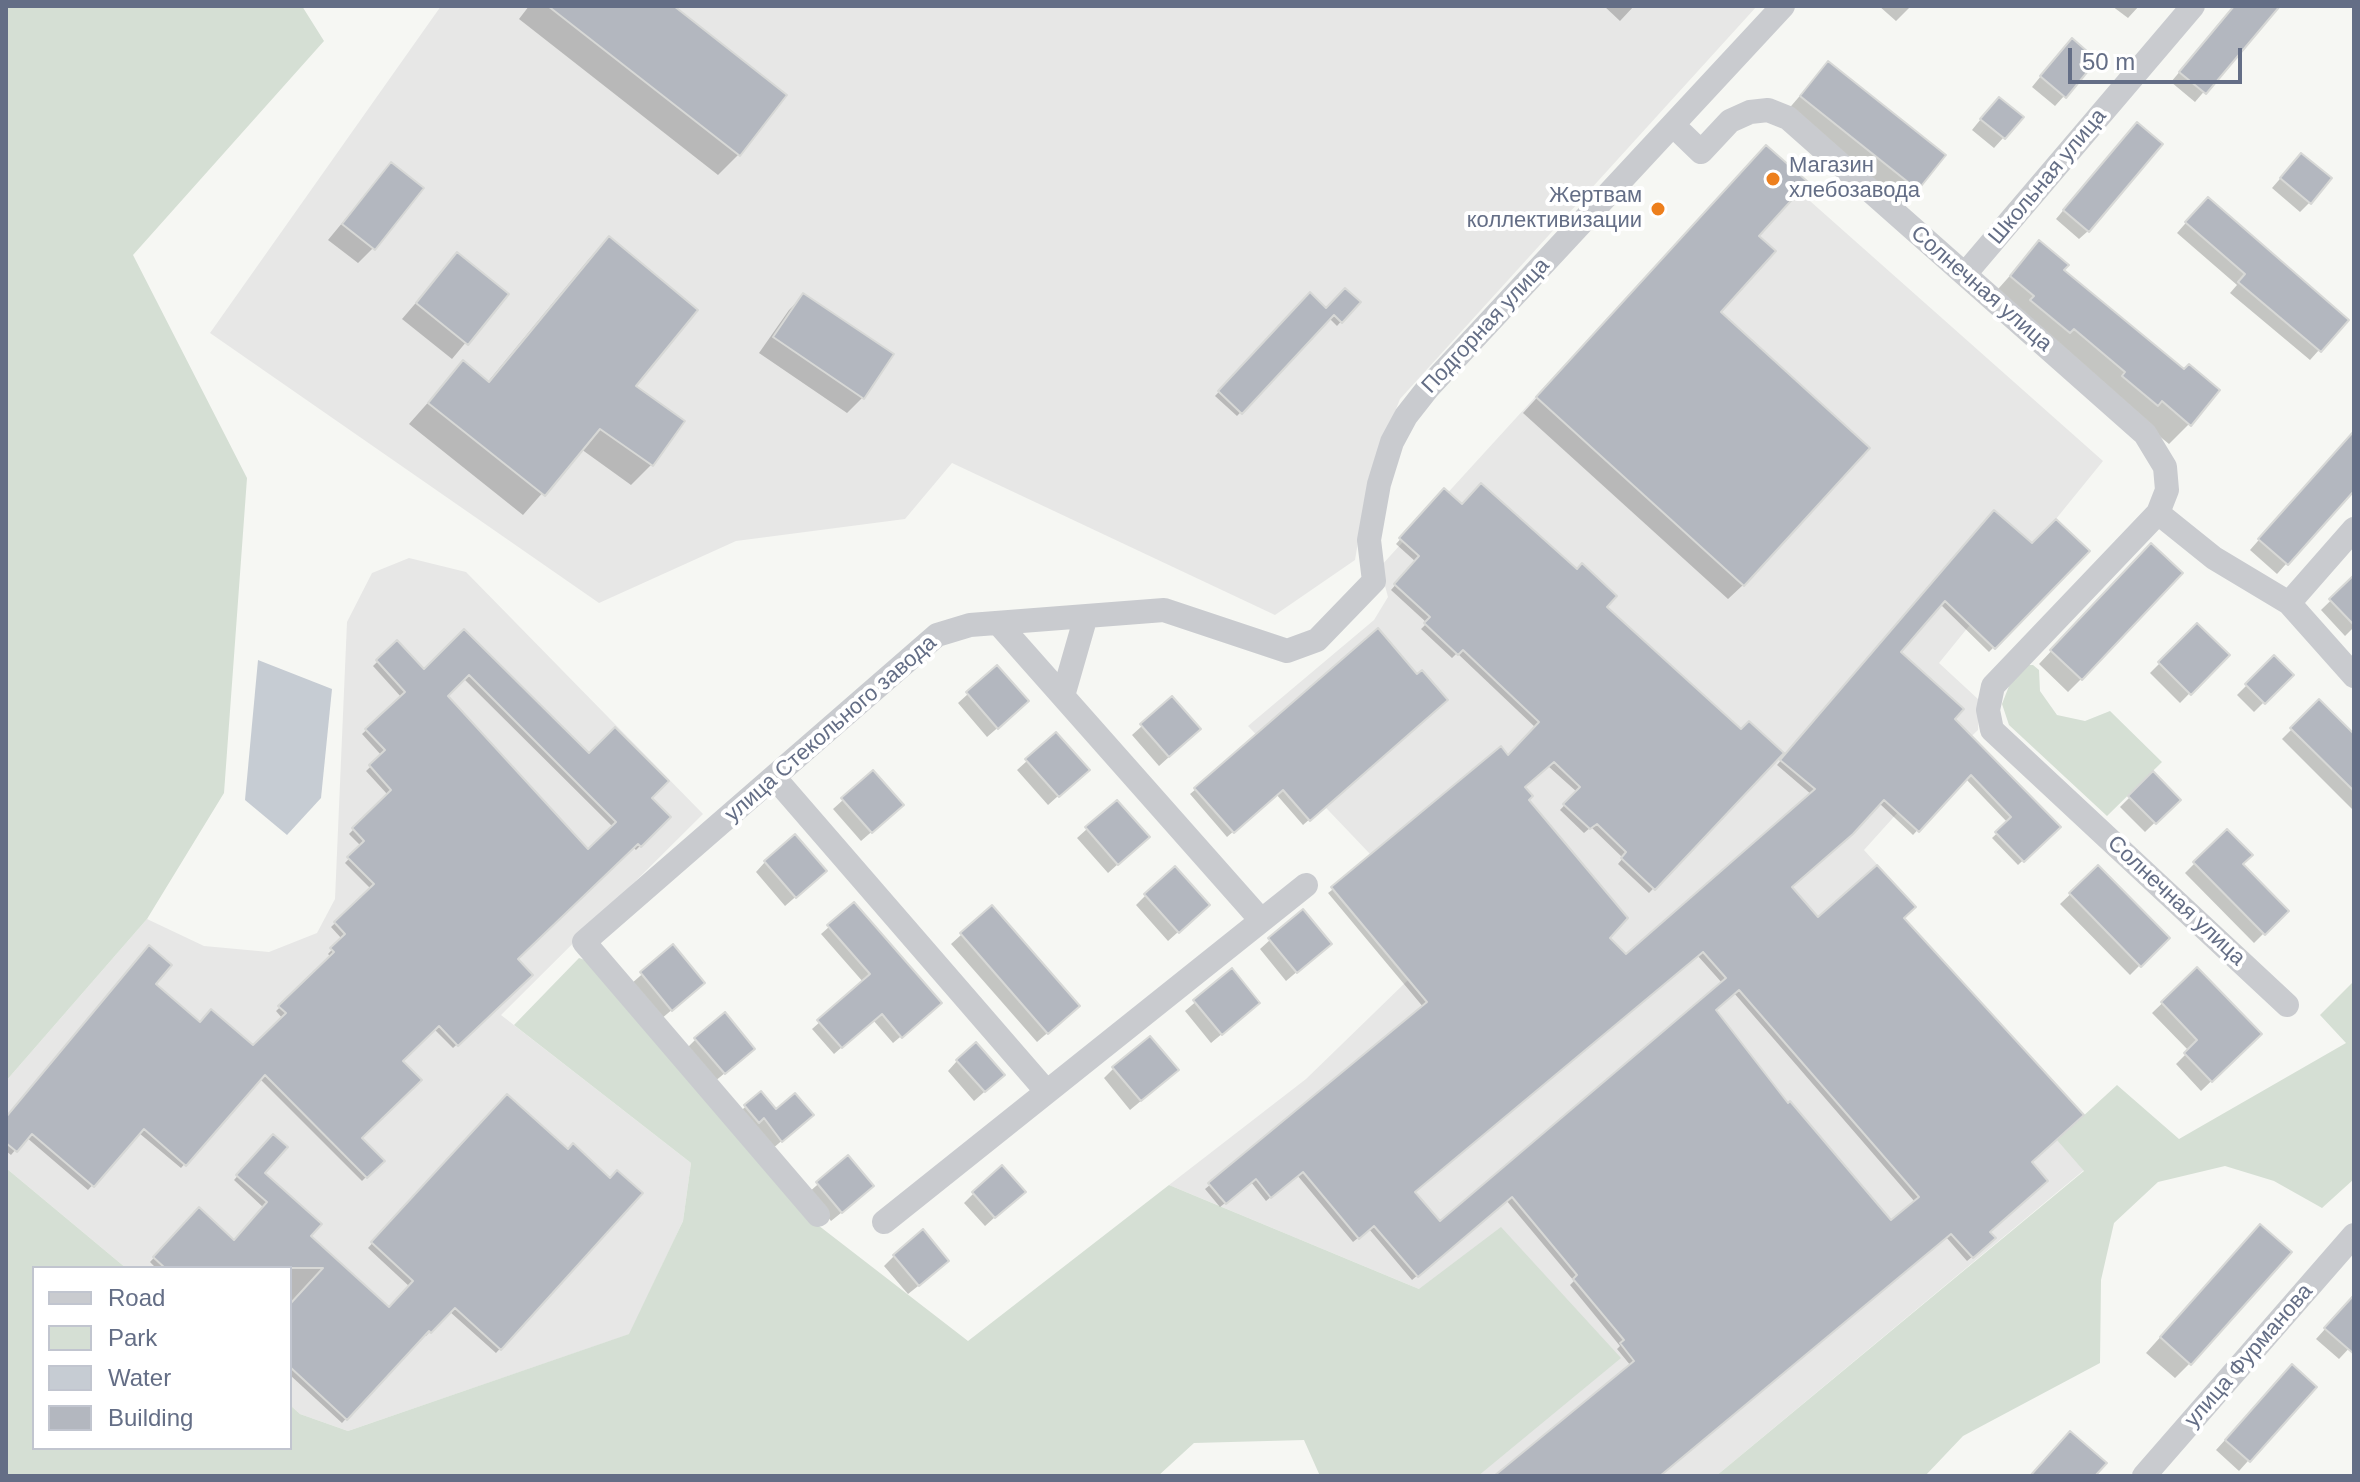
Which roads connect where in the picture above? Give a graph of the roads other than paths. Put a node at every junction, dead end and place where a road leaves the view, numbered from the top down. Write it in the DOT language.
graph roads {
  1 [pos="1783,6"];
  2 [pos="2193,6"];
  3 [pos="1673,125"];
  4 [pos="1965,274"];
  5 [pos="2158,513"];
  6 [pos="2354,529"];
  7 [pos="1374,581"];
  8 [pos="2289,603"];
  9 [pos="1086,616"];
  10 [pos="998,623"];
  11 [pos="2354,676"];
  12 [pos="1063,696"];
  13 [pos="774,777"];
  14 [pos="1306,885"];
  15 [pos="1261,920"];
  16 [pos="2287,1005"];
  17 [pos="1047,1092"];
  18 [pos="818,1215"];
  19 [pos="884,1222"];
  20 [pos="2354,1235"];
  21 [pos="2144,1476"];
  1 -- 3 [label="street, Подгорная улица"];
  2 -- 4 [label="street, Школьная улица"];
  3 -- 4 [label="street, Солнечная улица"];
  3 -- 7 [label="street, Подгорная улица"];
  4 -- 5 [label="street, Солнечная улица"];
  5 -- 8 [label="street"];
  5 -- 16 [label="street, Солнечная улица"];
  6 -- 8 [label="street"];
  7 -- 9 [label="street, улица Стекольного завода"];
  8 -- 11 [label="street"];
  9 -- 10 [label="street, улица Стекольного завода"];
  9 -- 12 [label="street"];
  10 -- 12 [label="street"];
  10 -- 13 [label="street, улица Стекольного завода"];
  12 -- 15 [label="street"];
  13 -- 17 [label="street"];
  13 -- 18 [label="street, улица Стекольного завода"];
  14 -- 15 [label="street"];
  15 -- 17 [label="street"];
  17 -- 19 [label="street"];
  20 -- 21 [label="street, улица Фурманова"];
}
